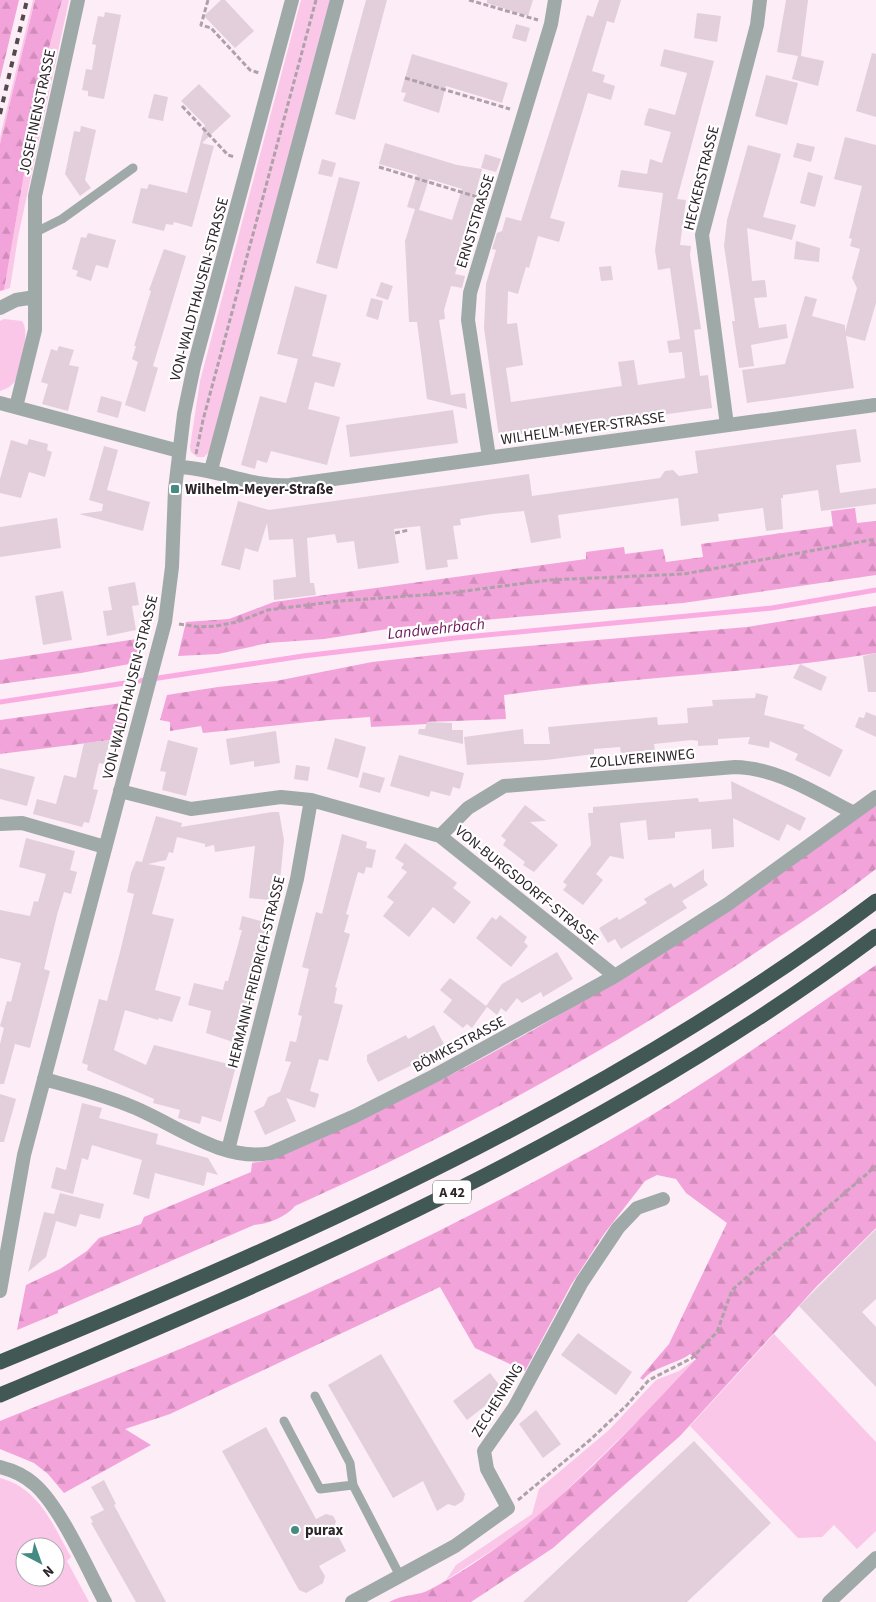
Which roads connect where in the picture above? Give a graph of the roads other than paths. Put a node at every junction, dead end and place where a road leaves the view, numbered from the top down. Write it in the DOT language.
graph roads {
  1 [pos="78,0"];
  2 [pos="292,0"];
  3 [pos="337,0"];
  4 [pos="555,0"];
  5 [pos="760,0"];
  6 [pos="132,168"];
  7 [pos="36,232"];
  8 [pos="35,297"];
  9 [pos="0,308"];
  10 [pos="0,403"];
  11 [pos="876,405"];
  12 [pos="16,407"];
  13 [pos="727,425"];
  14 [pos="179,451"];
  15 [pos="489,457"];
  16 [pos="178,467"];
  17 [pos="211,470"];
  18 [pos="120,791"];
  19 [pos="876,797"];
  20 [pos="310,800"];
  21 [pos="854,814"];
  22 [pos="0,824"];
  23 [pos="440,836"];
  24 [pos="106,847"];
  25 [pos="876,901"];
  26 [pos="876,936"];
  27 [pos="616,976"];
  28 [pos="44,1079"];
  29 [pos="228,1150"];
  30 [pos="663,1199"];
  31 [pos="0,1292"];
  32 [pos="4,1361"];
  33 [pos="0,1395"];
  34 [pos="315,1396"];
  35 [pos="284,1421"];
  36 [pos="0,1467"];
  37 [pos="353,1485"];
  38 [pos="876,1558"];
  39 [pos="400,1576"];
  40 [pos="105,1602"];
  41 [pos="352,1602"];
  42 [pos="828,1602"];
  1 -- 7 [label="street, JOSEFINENSTRASSE"];
  2 -- 14 [label="street, VON-WALDTHAUSEN-STRASSE"];
  3 -- 17 [label="street"];
  4 -- 15 [label="street, ERNSTSTRASSE"];
  5 -- 13 [label="street, HECKERSTRASSE"];
  6 -- 7 [label="lane"];
  7 -- 8 [label="street, JOSEFINENSTRASSE"];
  8 -- 9 [label="street"];
  8 -- 12 [label="street, JOSEFINENSTRASSE"];
  10 -- 12 [label="street"];
  11 -- 13 [label="street, WILHELM-MEYER-STRASSE"];
  12 -- 14 [label="street"];
  13 -- 15 [label="street, WILHELM-MEYER-STRASSE"];
  14 -- 16 [label="street, VON-WALDTHAUSEN-STRASSE"];
  15 -- 17 [label="street, WILHELM-MEYER-STRASSE"];
  16 -- 17 [label="street, WILHELM-MEYER-STRASSE"];
  16 -- 18 [label="street, VON-WALDTHAUSEN-STRASSE"];
  18 -- 20 [label="street, VON-BURGSDORFF-STRASSE"];
  18 -- 24 [label="street, VON-WALDTHAUSEN-STRASSE"];
  19 -- 21 [label="street, BÖMKESTRASSE"];
  20 -- 23 [label="street, VON-BURGSDORFF-STRASSE"];
  20 -- 29 [label="street, HERMANN-FRIEDRICH-STRASSE"];
  21 -- 23 [label="street, ZOLLVEREINWEG"];
  21 -- 27 [label="street, BÖMKESTRASSE"];
  22 -- 24 [label="street"];
  23 -- 27 [label="street, VON-BURGSDORFF-STRASSE"];
  24 -- 28 [label="street, VON-WALDTHAUSEN-STRASSE"];
  25 -- 32 [label="highway, A 42"];
  26 -- 33 [label="highway, A 42"];
  27 -- 29 [label="street, BÖMKESTRASSE"];
  28 -- 29 [label="street, BÖMKESTRASSE"];
  28 -- 31 [label="street, VON-WALDTHAUSEN-STRASSE"];
  30 -- 39 [label="street, ZECHENRING"];
  34 -- 37 [label="lane"];
  35 -- 37 [label="lane"];
  36 -- 40 [label="street"];
  37 -- 39 [label="lane"];
  38 -- 42 [label="street"];
  39 -- 41 [label="street"];
}
